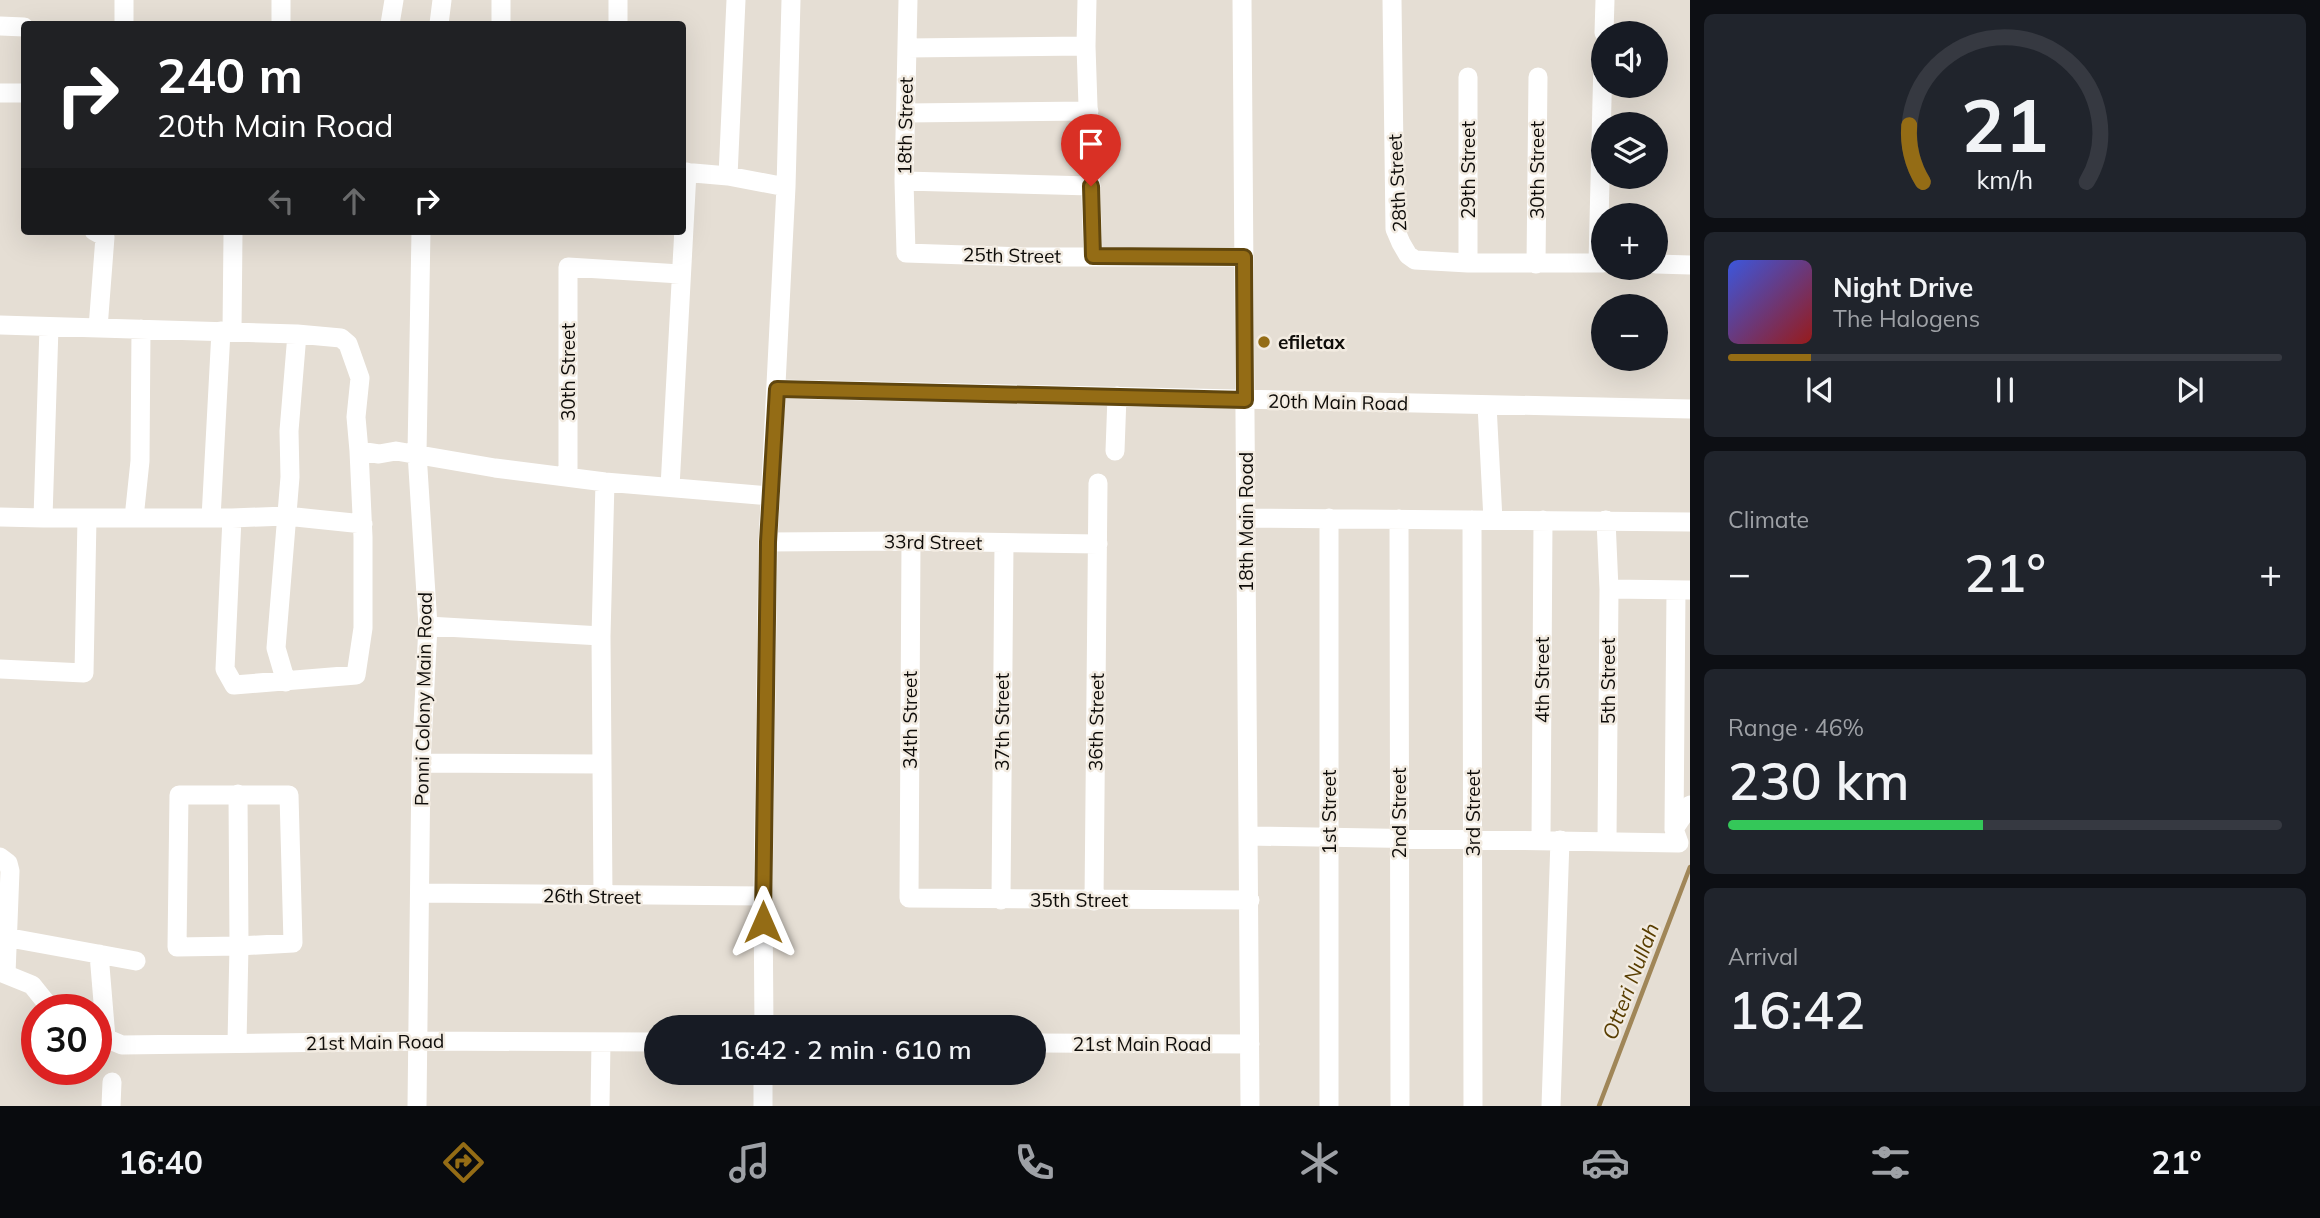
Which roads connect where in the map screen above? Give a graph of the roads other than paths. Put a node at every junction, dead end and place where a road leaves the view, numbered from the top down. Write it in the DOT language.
graph roads {
  1 [pos="124,0"];
  2 [pos="281,0"];
  3 [pos="394,0"];
  4 [pos="442,0"];
  5 [pos="501,0"];
  6 [pos="618,0"];
  7 [pos="736,0"];
  8 [pos="791,0"];
  9 [pos="908,0"];
  10 [pos="1087,0"];
  11 [pos="1242,0"];
  12 [pos="1392,0"];
  13 [pos="1605,0"];
  14 [pos="124,21"];
  15 [pos="281,21"];
  16 [pos="390,21"];
  17 [pos="439,21"];
  18 [pos="501,21"];
  19 [pos="618,21"];
  20 [pos="1604,21"];
  21 [pos="0,26"];
  22 [pos="21,27"];
  23 [pos="1086,46"];
  24 [pos="906,48"];
  25 [pos="1468,77"];
  26 [pos="1538,77"];
  27 [pos="0,93"];
  28 [pos="21,93"];
  29 [pos="1603,98"];
  30 [pos="1089,111"];
  31 [pos="906,113"];
  32 [pos="686,172"];
  33 [pos="728,176"];
  34 [pos="905,181"];
  35 [pos="1091,186"];
  36 [pos="786,187"];
  37 [pos="1602,203"];
  38 [pos="101,235"];
  39 [pos="233,235"];
  40 [pos="421,235"];
  41 [pos="682,235"];
  42 [pos="906,253"];
  43 [pos="1093,256"];
  44 [pos="1244,257"];
  45 [pos="1468,263"];
  46 [pos="1591,263"];
  47 [pos="1536,264"];
  48 [pos="1668,264"];
  49 [pos="1690,265"];
  50 [pos="680,274"];
  51 [pos="0,326"];
  52 [pos="48,327"];
  53 [pos="98,328"];
  54 [pos="135,329"];
  55 [pos="226,331"];
  56 [pos="297,334"];
  57 [pos="777,389"];
  58 [pos="1117,396"];
  59 [pos="1245,400"];
  60 [pos="1487,405"];
  61 [pos="1690,409"];
  62 [pos="359,451"];
  63 [pos="1115,451"];
  64 [pos="417,453"];
  65 [pos="568,477"];
  66 [pos="605,482"];
  67 [pos="1098,484"];
  68 [pos="670,487"];
  69 [pos="770,496"];
  70 [pos="286,516"];
  71 [pos="0,517"];
  72 [pos="87,517"];
  73 [pos="43,518"];
  74 [pos="134,518"];
  75 [pos="211,518"];
  76 [pos="232,518"];
  77 [pos="1247,518"];
  78 [pos="1329,518"];
  79 [pos="1399,519"];
  80 [pos="1472,520"];
  81 [pos="1493,520"];
  82 [pos="1543,520"];
  83 [pos="1606,520"];
  84 [pos="1690,522"];
  85 [pos="363,524"];
  86 [pos="911,541"];
  87 [pos="768,542"];
  88 [pos="1004,543"];
  89 [pos="1098,544"];
  90 [pos="1609,589"];
  91 [pos="1683,590"];
  92 [pos="428,626"];
  93 [pos="601,636"];
  94 [pos="0,669"];
  95 [pos="286,682"];
  96 [pos="421,763"];
  97 [pos="602,764"];
  98 [pos="239,794"];
  99 [pos="1690,805"];
  100 [pos="1674,829"];
  101 [pos="1249,836"];
  102 [pos="1328,836"];
  103 [pos="1399,838"];
  104 [pos="1473,840"];
  105 [pos="1550,840"];
  106 [pos="1607,841"];
  107 [pos="0,857"];
  108 [pos="420,893"];
  109 [pos="603,896"];
  110 [pos="763,896"];
  111 [pos="909,898"];
  112 [pos="1001,900"];
  113 [pos="1250,900"];
  114 [pos="1094,901"];
  115 [pos="3,936"];
  116 [pos="239,946"];
  117 [pos="99,954"];
  118 [pos="136,961"];
  119 [pos="3,973"];
  120 [pos="39,994"];
  121 [pos="100,994"];
  122 [pos="764,1015"];
  123 [pos="112,1041"];
  124 [pos="419,1041"];
  125 [pos="601,1042"];
  126 [pos="644,1042"];
  127 [pos="237,1043"];
  128 [pos="1046,1043"];
  129 [pos="1250,1044"];
  130 [pos="112,1085"];
  131 [pos="764,1085"];
  132 [pos="111,1106"];
  133 [pos="417,1106"];
  134 [pos="600,1106"];
  135 [pos="763,1106"];
  136 [pos="1250,1106"];
  137 [pos="1329,1106"];
  138 [pos="1399,1106"];
  139 [pos="1474,1106"];
  140 [pos="1551,1106"];
  1 -- 14 [label="street"];
  2 -- 15 [label="street"];
  3 -- 16 [label="street"];
  4 -- 17 [label="street"];
  5 -- 18 [label="street"];
  6 -- 19 [label="street"];
  7 -- 33 [label="street"];
  8 -- 36 [label="street"];
  9 -- 24 [label="street, 18th Street"];
  10 -- 23 [label="street"];
  11 -- 44 [label="street, 18th Main Road"];
  12 -- 45 [label="street, 28th Street"];
  13 -- 20 [label="street"];
  21 -- 22 [label="street"];
  23 -- 24 [label="street"];
  23 -- 30 [label="street"];
  24 -- 31 [label="street, 18th Street"];
  25 -- 45 [label="street, 29th Street"];
  26 -- 47 [label="street, 30th Street"];
  27 -- 28 [label="street"];
  29 -- 37 [label="street"];
  30 -- 31 [label="street"];
  30 -- 35 [label="street"];
  31 -- 34 [label="street, 18th Street"];
  32 -- 33 [label="street"];
  33 -- 36 [label="street"];
  34 -- 35 [label="street"];
  34 -- 42 [label="street, 18th Street"];
  35 -- 43 [label="street"];
  36 -- 57 [label="street"];
  38 -- 53 [label="street"];
  39 -- 55 [label="street"];
  40 -- 64 [label="street, Ponni Colony Main Road"];
  41 -- 50 [label="street"];
  42 -- 43 [label="street, 25th Street"];
  43 -- 44 [label="street, 25th Street"];
  44 -- 59 [label="street, 18th Main Road"];
  45 -- 47 [label="street, 28th Street"];
  46 -- 47 [label="street, 28th Street"];
  48 -- 49 [label="street"];
  50 -- 65 [label="street, 30th Street"];
  50 -- 68 [label="street"];
  51 -- 52 [label="street"];
  52 -- 53 [label="street"];
  52 -- 73 [label="street"];
  53 -- 54 [label="street"];
  54 -- 55 [label="street"];
  54 -- 74 [label="street"];
  55 -- 56 [label="street"];
  55 -- 75 [label="street"];
  56 -- 62 [label="street"];
  56 -- 70 [label="street"];
  57 -- 58 [label="street, 20th Main Road"];
  57 -- 69 [label="street"];
  58 -- 59 [label="street, 20th Main Road"];
  58 -- 63 [label="street"];
  59 -- 60 [label="street, 20th Main Road"];
  59 -- 77 [label="street, 18th Main Road"];
  60 -- 61 [label="street, 20th Main Road"];
  60 -- 81 [label="street"];
  62 -- 64 [label="street"];
  62 -- 85 [label="street"];
  64 -- 65 [label="street"];
  64 -- 92 [label="street, Ponni Colony Main Road"];
  65 -- 66 [label="street"];
  66 -- 68 [label="street"];
  66 -- 93 [label="street"];
  67 -- 89 [label="street, 36th Street"];
  68 -- 69 [label="street"];
  69 -- 87 [label="street"];
  70 -- 76 [label="street"];
  70 -- 85 [label="street"];
  70 -- 95 [label="street"];
  71 -- 73 [label="street"];
  72 -- 73 [label="street"];
  72 -- 74 [label="street"];
  72 -- 94 [label="street"];
  74 -- 75 [label="street"];
  75 -- 76 [label="street"];
  76 -- 95 [label="street"];
  77 -- 78 [label="street"];
  77 -- 101 [label="street, 18th Main Road"];
  78 -- 79 [label="street"];
  78 -- 102 [label="street, 1st Street"];
  79 -- 80 [label="street"];
  79 -- 103 [label="street, 2nd Street"];
  80 -- 81 [label="street"];
  80 -- 104 [label="street, 3rd Street"];
  81 -- 82 [label="street"];
  82 -- 83 [label="street"];
  82 -- 105 [label="street, 4th Street"];
  83 -- 84 [label="street"];
  83 -- 90 [label="street, 5th Street"];
  85 -- 95 [label="street"];
  86 -- 87 [label="street, 33rd Street"];
  86 -- 88 [label="street, 33rd Street"];
  86 -- 111 [label="street, 34th Street"];
  87 -- 110 [label="street"];
  88 -- 89 [label="street, 33rd Street"];
  88 -- 112 [label="street, 37th Street"];
  89 -- 114 [label="street, 36th Street"];
  90 -- 91 [label="street"];
  90 -- 106 [label="street, 5th Street"];
  91 -- 100 [label="street"];
  92 -- 93 [label="street"];
  92 -- 96 [label="street, Ponni Colony Main Road"];
  93 -- 97 [label="street"];
  96 -- 97 [label="street"];
  96 -- 108 [label="street, Ponni Colony Main Road"];
  97 -- 109 [label="street"];
  98 -- 116 [label="street"];
  98 -- 116 [label="street"];
  98 -- 116 [label="street"];
  99 -- 100 [label="street"];
  100 -- 106 [label="street"];
  101 -- 102 [label="street"];
  101 -- 113 [label="street, 18th Main Road"];
  102 -- 103 [label="street"];
  102 -- 137 [label="street, 1st Street"];
  103 -- 104 [label="street"];
  103 -- 138 [label="street, 2nd Street"];
  104 -- 105 [label="street"];
  104 -- 139 [label="street, 3rd Street"];
  105 -- 106 [label="street"];
  105 -- 140 [label="street, 4th Street"];
  107 -- 115 [label="street"];
  108 -- 109 [label="street, 26th Street"];
  108 -- 124 [label="street, Ponni Colony Main Road"];
  109 -- 110 [label="street, 26th Street"];
  110 -- 122 [label="street"];
  111 -- 112 [label="street, 35th Street"];
  112 -- 114 [label="street, 35th Street"];
  113 -- 114 [label="street, 35th Street"];
  113 -- 129 [label="street, 18th Main Road"];
  115 -- 117 [label="street"];
  115 -- 119 [label="street"];
  116 -- 127 [label="street"];
  117 -- 118 [label="street"];
  117 -- 121 [label="street"];
  119 -- 120 [label="street"];
  123 -- 127 [label="street, 21st Main Road"];
  124 -- 125 [label="street, 21st Main Road"];
  124 -- 127 [label="street, 21st Main Road"];
  124 -- 133 [label="street, Ponni Colony Main Road"];
  125 -- 126 [label="street, 21st Main Road"];
  125 -- 134 [label="street"];
  128 -- 129 [label="street, 21st Main Road"];
  129 -- 136 [label="street, 18th Main Road"];
  130 -- 132 [label="street"];
  131 -- 135 [label="street"];
}
